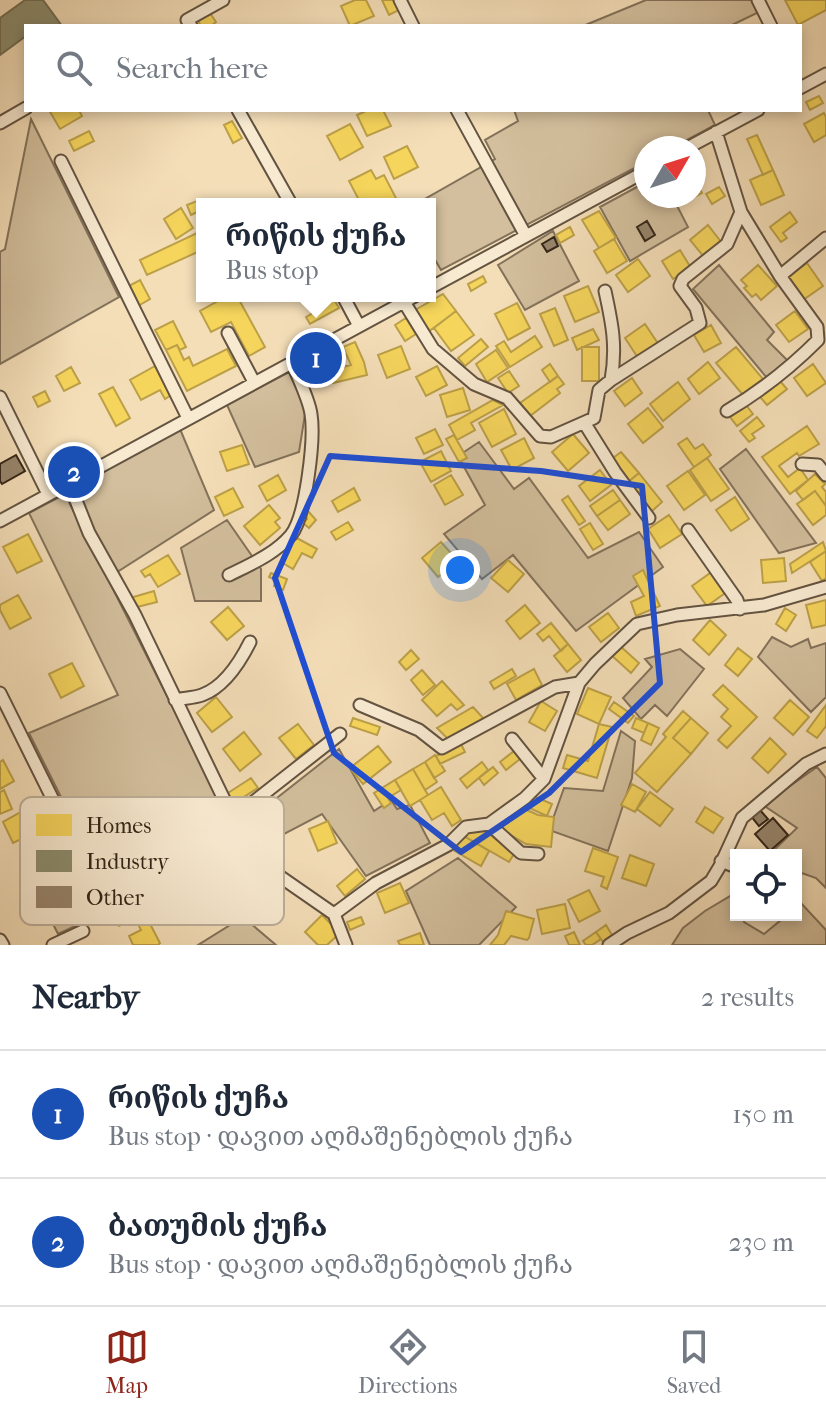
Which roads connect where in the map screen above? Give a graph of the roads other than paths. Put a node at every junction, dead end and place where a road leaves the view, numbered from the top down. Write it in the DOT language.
graph roads {
  1 [pos="223,0"];
  2 [pos="400,0"];
  3 [pos="758,0"];
  4 [pos="189,23"];
  5 [pos="412,24"];
  6 [pos="770,24"];
  7 [pos="826,74"];
  8 [pos="802,85"];
  9 [pos="24,109"];
  10 [pos="239,112"];
  11 [pos="458,112"];
  12 [pos="754,112"];
  13 [pos="0,123"];
  14 [pos="716,132"];
  15 [pos="706,138"];
  16 [pos="61,161"];
  17 [pos="634,178"];
  18 [pos="288,198"];
  19 [pos="741,212"];
  20 [pos="526,236"];
  21 [pos="826,238"];
  22 [pos="780,276"];
  23 [pos="436,285"];
  24 [pos="605,291"];
  25 [pos="346,302"];
  26 [pos="404,302"];
  27 [pos="411,302"];
  28 [pos="359,326"];
  29 [pos="228,333"];
  30 [pos="292,362"];
  31 [pos="611,380"];
  32 [pos="254,382"];
  33 [pos="0,397"];
  34 [pos="727,411"];
  35 [pos="188,418"];
  36 [pos="585,424"];
  37 [pos="802,464"];
  38 [pos="826,475"];
  39 [pos="69,483"];
  40 [pos="48,494"];
  41 [pos="649,518"];
  42 [pos="0,521"];
  43 [pos="688,530"];
  44 [pos="229,575"];
  45 [pos="826,587"];
  46 [pos="740,609"];
  47 [pos="250,642"];
  48 [pos="579,683"];
  49 [pos="0,693"];
  50 [pos="175,700"];
  51 [pos="360,705"];
  52 [pos="340,734"];
  53 [pos="512,739"];
  54 [pos="826,754"];
  55 [pos="544,779"];
  56 [pos="52,797"];
  57 [pos="223,797"];
  58 [pos="260,797"];
  59 [pos="489,824"];
  60 [pos="538,854"];
  61 [pos="721,861"];
  62 [pos="730,865"];
  63 [pos="284,879"];
  64 [pos="334,914"];
  65 [pos="83,931"];
  66 [pos="0,940"];
  67 [pos="3,945"];
  68 [pos="53,945"];
  69 [pos="346,945"];
  70 [pos="609,945"];
  1 -- 4 [label="street"];
  2 -- 5 [label="street"];
  3 -- 6 [label="street"];
  7 -- 8 [label="street"];
  9 -- 13 [label="street"];
  10 -- 18 [label="street"];
  11 -- 20 [label="street"];
  12 -- 14 [label="street"];
  14 -- 15 [label="street"];
  14 -- 19 [label="street"];
  16 -- 35 [label="street"];
  17 -- 20 [label="street"];
  19 -- 22 [label="street"];
  19 -- 31 [label="street"];
  20 -- 23 [label="street"];
  21 -- 22 [label="street"];
  22 -- 34 [label="street"];
  24 -- 31 [label="street"];
  25 -- 28 [label="street"];
  26 -- 28 [label="street"];
  27 -- 36 [label="street"];
  28 -- 30 [label="street"];
  29 -- 32 [label="street"];
  30 -- 32 [label="street"];
  30 -- 44 [label="street"];
  31 -- 36 [label="street"];
  32 -- 35 [label="street"];
  33 -- 40 [label="street"];
  35 -- 39 [label="street"];
  36 -- 41 [label="street"];
  37 -- 38 [label="street"];
  39 -- 40 [label="street"];
  39 -- 50 [label="street"];
  40 -- 42 [label="street"];
  43 -- 46 [label="street"];
  45 -- 46 [label="street"];
  46 -- 48 [label="street"];
  47 -- 50 [label="street"];
  48 -- 51 [label="street"];
  48 -- 55 [label="street"];
  49 -- 56 [label="street"];
  50 -- 57 [label="street"];
  52 -- 58 [label="street"];
  53 -- 55 [label="street"];
  54 -- 61 [label="street"];
  55 -- 59 [label="street"];
  59 -- 60 [label="street"];
  59 -- 64 [label="street"];
  61 -- 62 [label="street"];
  61 -- 70 [label="street"];
  63 -- 64 [label="street"];
  64 -- 69 [label="street"];
  65 -- 68 [label="street"];
  66 -- 67 [label="street"];
}
